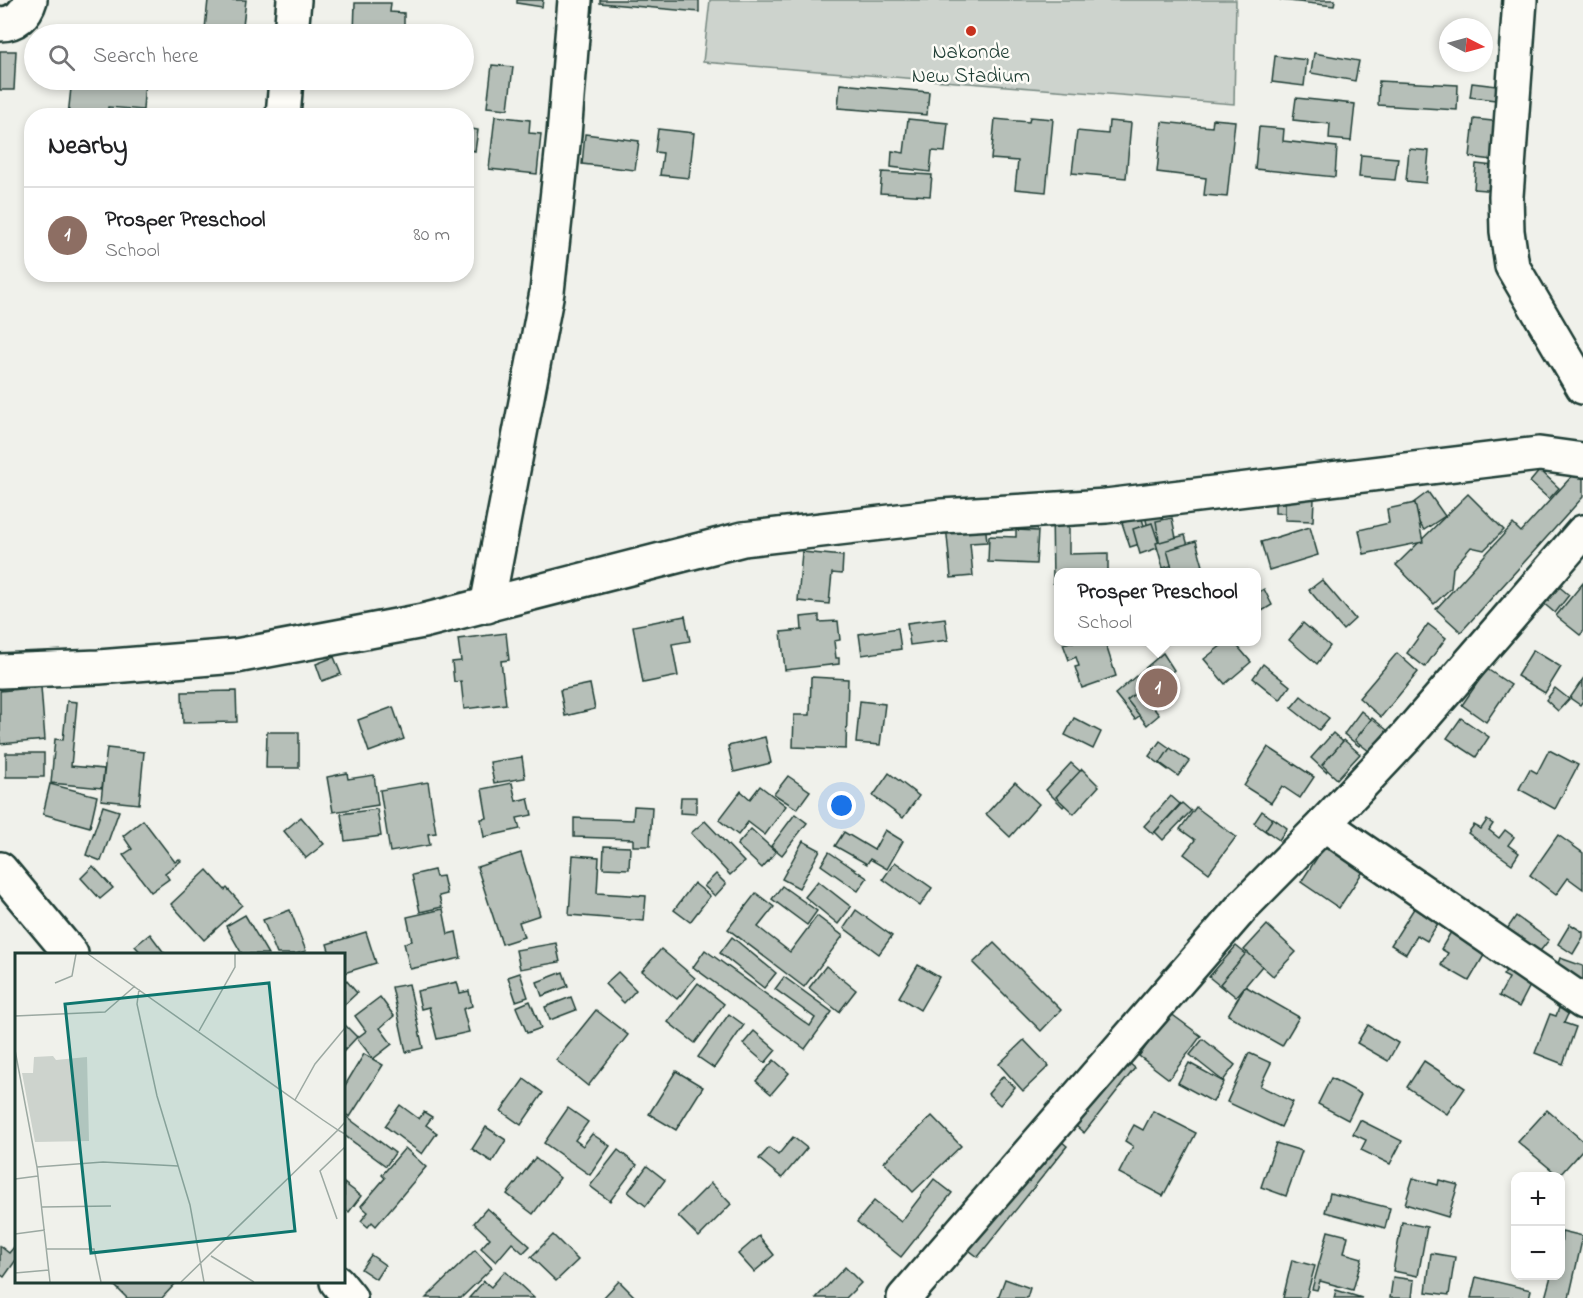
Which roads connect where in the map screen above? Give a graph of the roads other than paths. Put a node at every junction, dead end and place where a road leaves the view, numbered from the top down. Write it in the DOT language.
graph roads {
  1 [pos="30,0"];
  2 [pos="294,0"];
  3 [pos="575,0"];
  4 [pos="1520,0"];
  5 [pos="0,24"];
  6 [pos="292,24"];
  7 [pos="285,90"];
  8 [pos="284,108"];
  9 [pos="1583,387"];
  10 [pos="1583,460"];
  11 [pos="1583,532"];
  12 [pos="487,606"];
  13 [pos="0,671"];
  14 [pos="1324,824"];
  15 [pos="0,869"];
  16 [pos="70,953"];
  17 [pos="1583,1002"];
  18 [pos="339,1283"];
  19 [pos="350,1298"];
  20 [pos="904,1298"];
  1 -- 5 [label="street"];
  2 -- 6 [label="street"];
  3 -- 12 [label="street"];
  4 -- 9 [label="street"];
  7 -- 8 [label="street"];
  10 -- 12 [label="street"];
  11 -- 14 [label="street"];
  12 -- 13 [label="street"];
  14 -- 17 [label="street"];
  14 -- 20 [label="street"];
  15 -- 16 [label="street"];
  18 -- 19 [label="street"];
}
